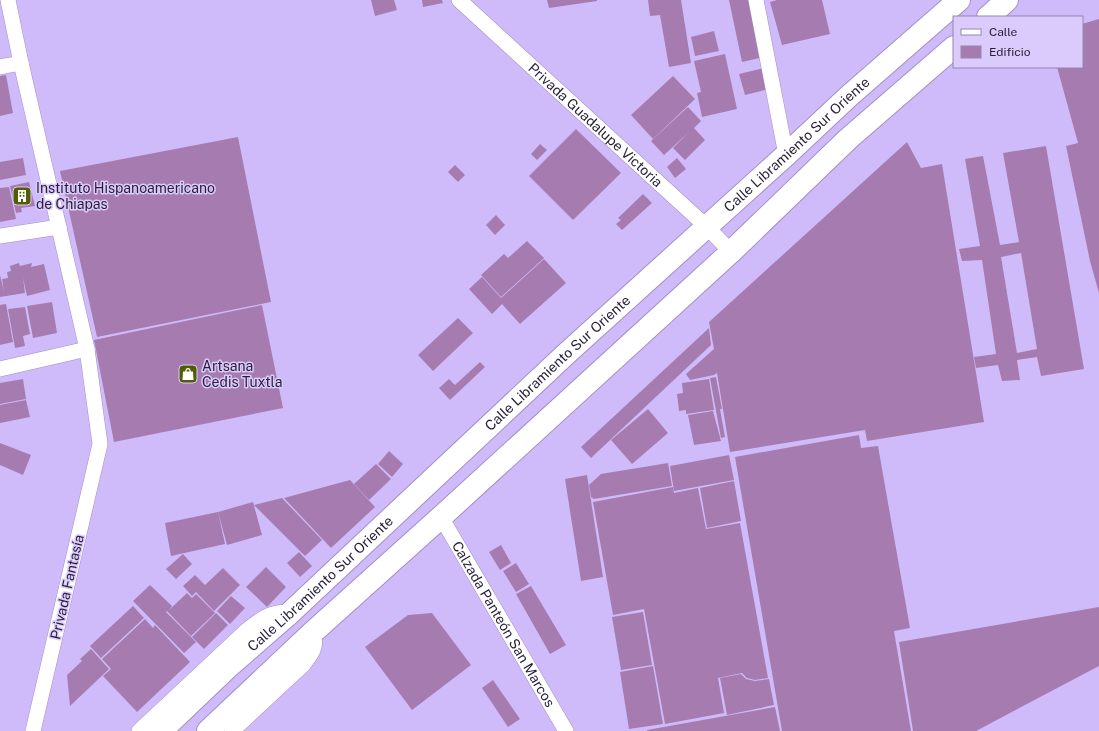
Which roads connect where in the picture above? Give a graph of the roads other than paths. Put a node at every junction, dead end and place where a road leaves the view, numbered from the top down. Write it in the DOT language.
graph roads {
  1 [pos="8,0"];
  2 [pos="459,0"];
  3 [pos="756,0"];
  4 [pos="959,0"];
  5 [pos="1007,0"];
  6 [pos="989,16"];
  7 [pos="953,48"];
  8 [pos="21,63"];
  9 [pos="0,67"];
  10 [pos="786,155"];
  11 [pos="59,227"];
  12 [pos="707,227"];
  13 [pos="0,236"];
  14 [pos="731,252"];
  15 [pos="87,350"];
  16 [pos="0,369"];
  17 [pos="441,517"];
  18 [pos="290,613"];
  19 [pos="312,633"];
  20 [pos="33,731"];
  21 [pos="139,731"];
  22 [pos="161,731"];
  23 [pos="208,731"];
  24 [pos="232,731"];
  25 [pos="566,731"];
  1 -- 8 [label="street"];
  2 -- 12 [label="street, Privada Guadalupe Victoria"];
  3 -- 10 [label="street"];
  4 -- 10 [label="main road, Calle Libramiento Sur Oriente"];
  5 -- 6 [label="main road"];
  7 -- 14 [label="main road"];
  8 -- 9 [label="street"];
  8 -- 11 [label="street"];
  10 -- 12 [label="main road, Calle Libramiento Sur Oriente"];
  11 -- 13 [label="street"];
  11 -- 15 [label="street"];
  12 -- 14 [label="street, Privada Guadalupe Victoria"];
  12 -- 18 [label="main road, Calle Libramiento Sur Oriente"];
  14 -- 17 [label="main road"];
  15 -- 16 [label="street"];
  15 -- 20 [label="street, Privada Fantasía"];
  17 -- 19 [label="main road"];
  17 -- 25 [label="street, Calzada Panteón San Marcos"];
  18 -- 21 [label="street"];
  18 -- 22 [label="main road, Calle Libramiento Sur Oriente"];
  19 -- 23 [label="main road"];
  19 -- 24 [label="street"];
}
